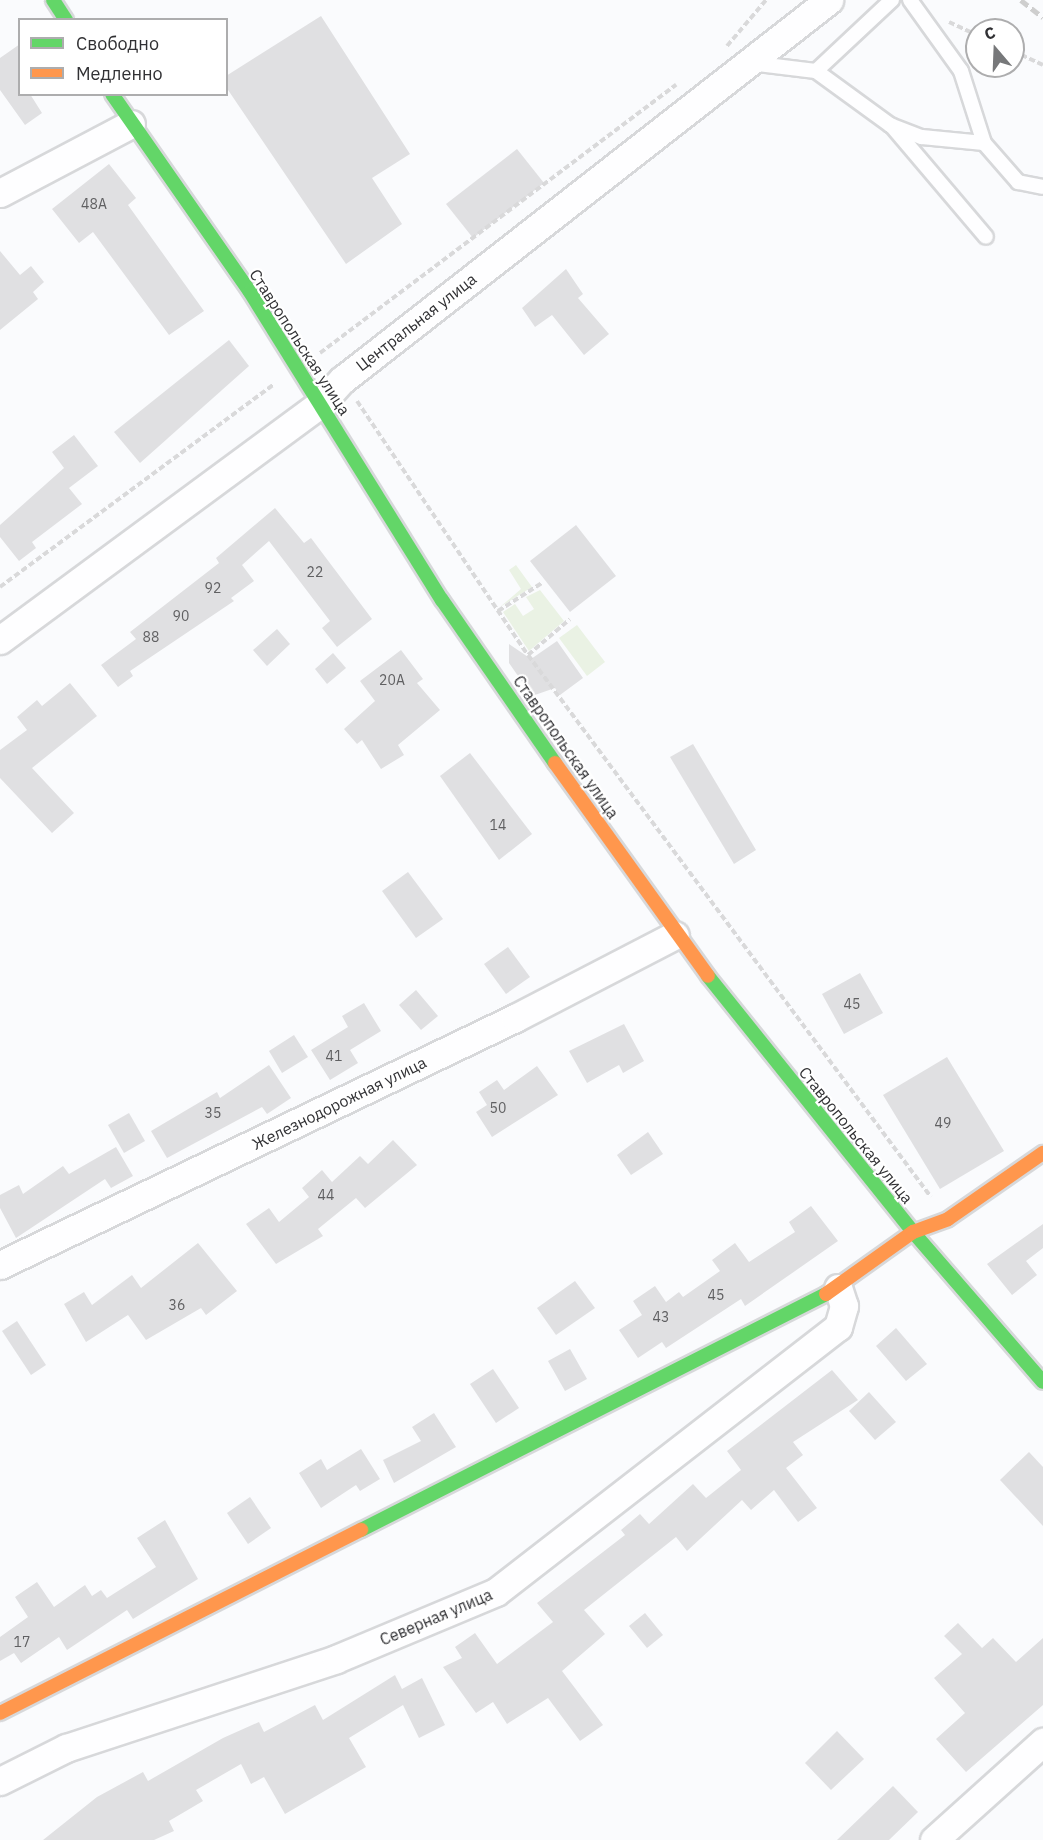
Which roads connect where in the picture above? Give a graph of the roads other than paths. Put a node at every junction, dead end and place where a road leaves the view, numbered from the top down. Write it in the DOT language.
graph roads {
  1 [pos="53,0"];
  2 [pos="829,0"];
  3 [pos="892,0"];
  4 [pos="910,0"];
  5 [pos="65,18"];
  6 [pos="748,63"];
  7 [pos="816,71"];
  8 [pos="113,96"];
  9 [pos="131,124"];
  10 [pos="890,125"];
  11 [pos="984,143"];
  12 [pos="1043,187"];
  13 [pos="0,193"];
  14 [pos="986,237"];
  15 [pos="321,404"];
  16 [pos="0,640"];
  17 [pos="675,935"];
  18 [pos="1043,1153"];
  19 [pos="913,1232"];
  20 [pos="0,1265"];
  21 [pos="838,1288"];
  22 [pos="1043,1382"];
  23 [pos="0,1713"];
  24 [pos="1043,1742"];
  25 [pos="0,1781"];
  26 [pos="934,1840"];
  1 -- 5 [label="street"];
  2 -- 6 [label="street, Центральная улица"];
  3 -- 7 [label="lane"];
  4 -- 11 [label="lane"];
  6 -- 7 [label="lane"];
  6 -- 15 [label="street, Центральная улица"];
  7 -- 10 [label="lane"];
  8 -- 9 [label="street, Ставропольская улица"];
  9 -- 13 [label="street"];
  9 -- 15 [label="street, Ставропольская улица"];
  10 -- 11 [label="lane"];
  10 -- 14 [label="lane"];
  11 -- 12 [label="lane"];
  15 -- 16 [label="street, Центральная улица"];
  15 -- 17 [label="street, Ставропольская улица"];
  17 -- 19 [label="street, Ставропольская улица"];
  17 -- 20 [label="street, Железнодорожная улица"];
  18 -- 19 [label="street"];
  19 -- 21 [label="street"];
  19 -- 22 [label="street, Ставропольская улица"];
  21 -- 23 [label="street"];
  21 -- 25 [label="street, Северная улица"];
  24 -- 26 [label="street"];
}
